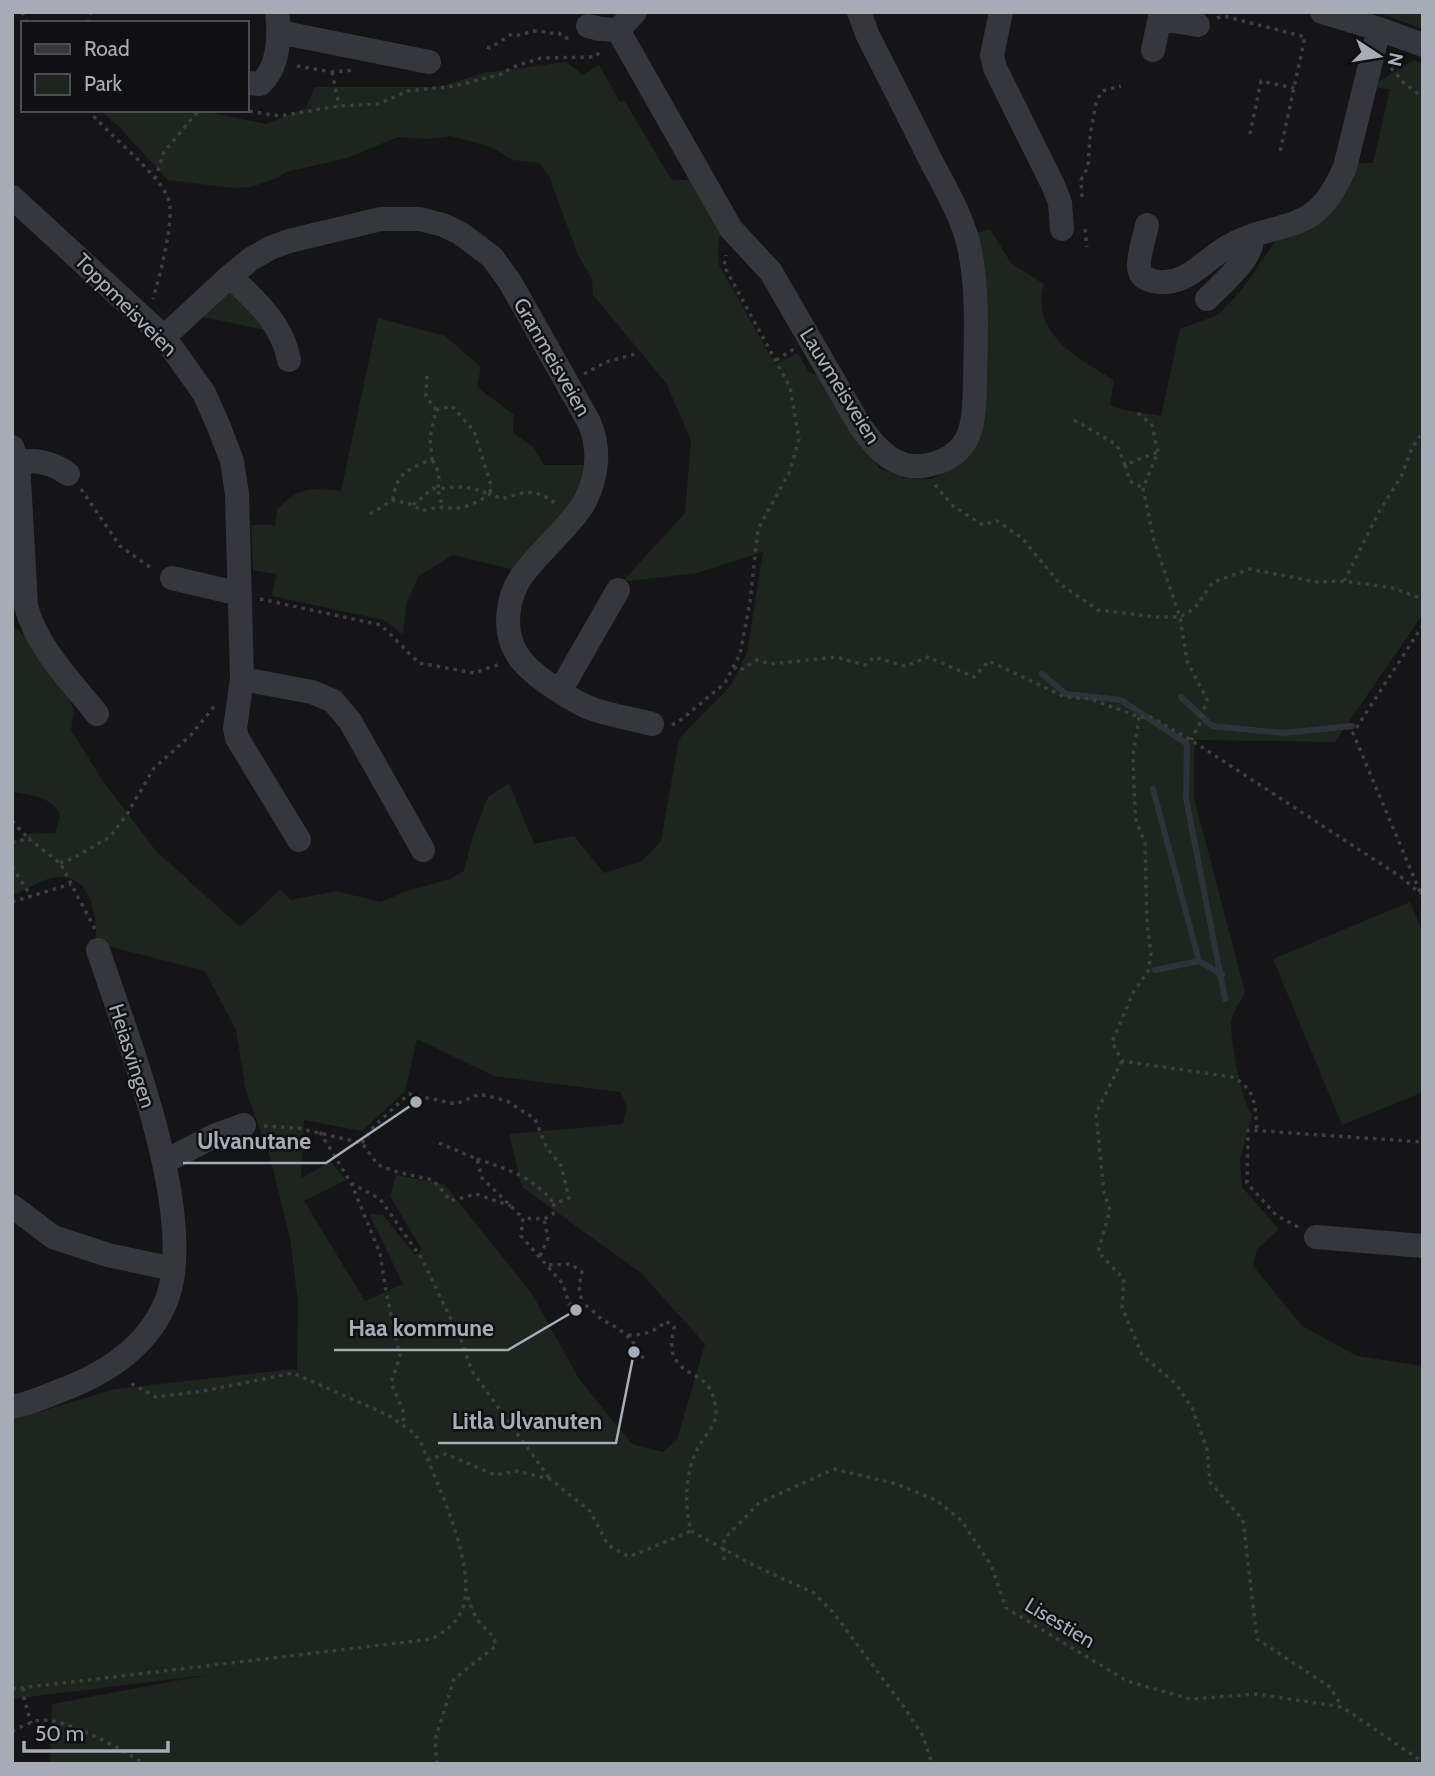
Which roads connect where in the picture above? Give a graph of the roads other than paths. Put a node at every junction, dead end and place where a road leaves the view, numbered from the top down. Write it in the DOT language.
graph roads {
  1 [pos="635,12"];
  2 [pos="859,12"];
  3 [pos="1001,12"];
  4 [pos="1322,12"];
  5 [pos="1160,16"];
  6 [pos="276,19"];
  7 [pos="1198,25"];
  8 [pos="618,30"];
  9 [pos="584,32"];
  10 [pos="1377,35"];
  11 [pos="1423,45"];
  12 [pos="255,49"];
  13 [pos="1153,50"];
  14 [pos="429,61"];
  15 [pos="248,83"];
  16 [pos="12,197"];
  17 [pos="1073,225"];
  18 [pos="1147,225"];
  19 [pos="1252,237"];
  20 [pos="230,276"];
  21 [pos="1207,299"];
  22 [pos="155,329"];
  23 [pos="289,360"];
  24 [pos="15,455"];
  25 [pos="68,474"];
  26 [pos="172,578"];
  27 [pos="618,590"];
  28 [pos="240,594"];
  29 [pos="242,679"];
  30 [pos="560,691"];
  31 [pos="97,714"];
  32 [pos="652,724"];
  33 [pos="299,840"];
  34 [pos="423,850"];
  35 [pos="98,950"];
  36 [pos="244,1125"];
  37 [pos="164,1162"];
  38 [pos="12,1206"];
  39 [pos="1316,1237"];
  40 [pos="1423,1246"];
  41 [pos="173,1269"];
  42 [pos="12,1407"];
  1 -- 8 [label="street"];
  2 -- 8 [label="street, Lauvmeisveien"];
  3 -- 17 [label="street"];
  4 -- 10 [label="street"];
  5 -- 7 [label="street"];
  5 -- 13 [label="street"];
  6 -- 12 [label="street"];
  6 -- 14 [label="street"];
  6 -- 15 [label="street"];
  8 -- 9 [label="street"];
  10 -- 11 [label="street"];
  10 -- 19 [label="street"];
  16 -- 22 [label="street, Toppmeisveien"];
  18 -- 19 [label="street"];
  19 -- 21 [label="street"];
  20 -- 22 [label="street, Granmeisveien"];
  20 -- 23 [label="street"];
  20 -- 30 [label="street, Granmeisveien"];
  22 -- 28 [label="street, Toppmeisveien"];
  24 -- 25 [label="street"];
  24 -- 31 [label="street"];
  26 -- 28 [label="street"];
  27 -- 30 [label="street"];
  28 -- 29 [label="street, Toppmeisveien"];
  29 -- 33 [label="street, Toppmeisveien"];
  29 -- 34 [label="street"];
  30 -- 32 [label="street"];
  35 -- 37 [label="street, Heiasvingen"];
  36 -- 37 [label="street"];
  37 -- 41 [label="street, Heiasvingen"];
  38 -- 41 [label="street"];
  39 -- 40 [label="street"];
  41 -- 42 [label="street, Heiasvingen"];
}
